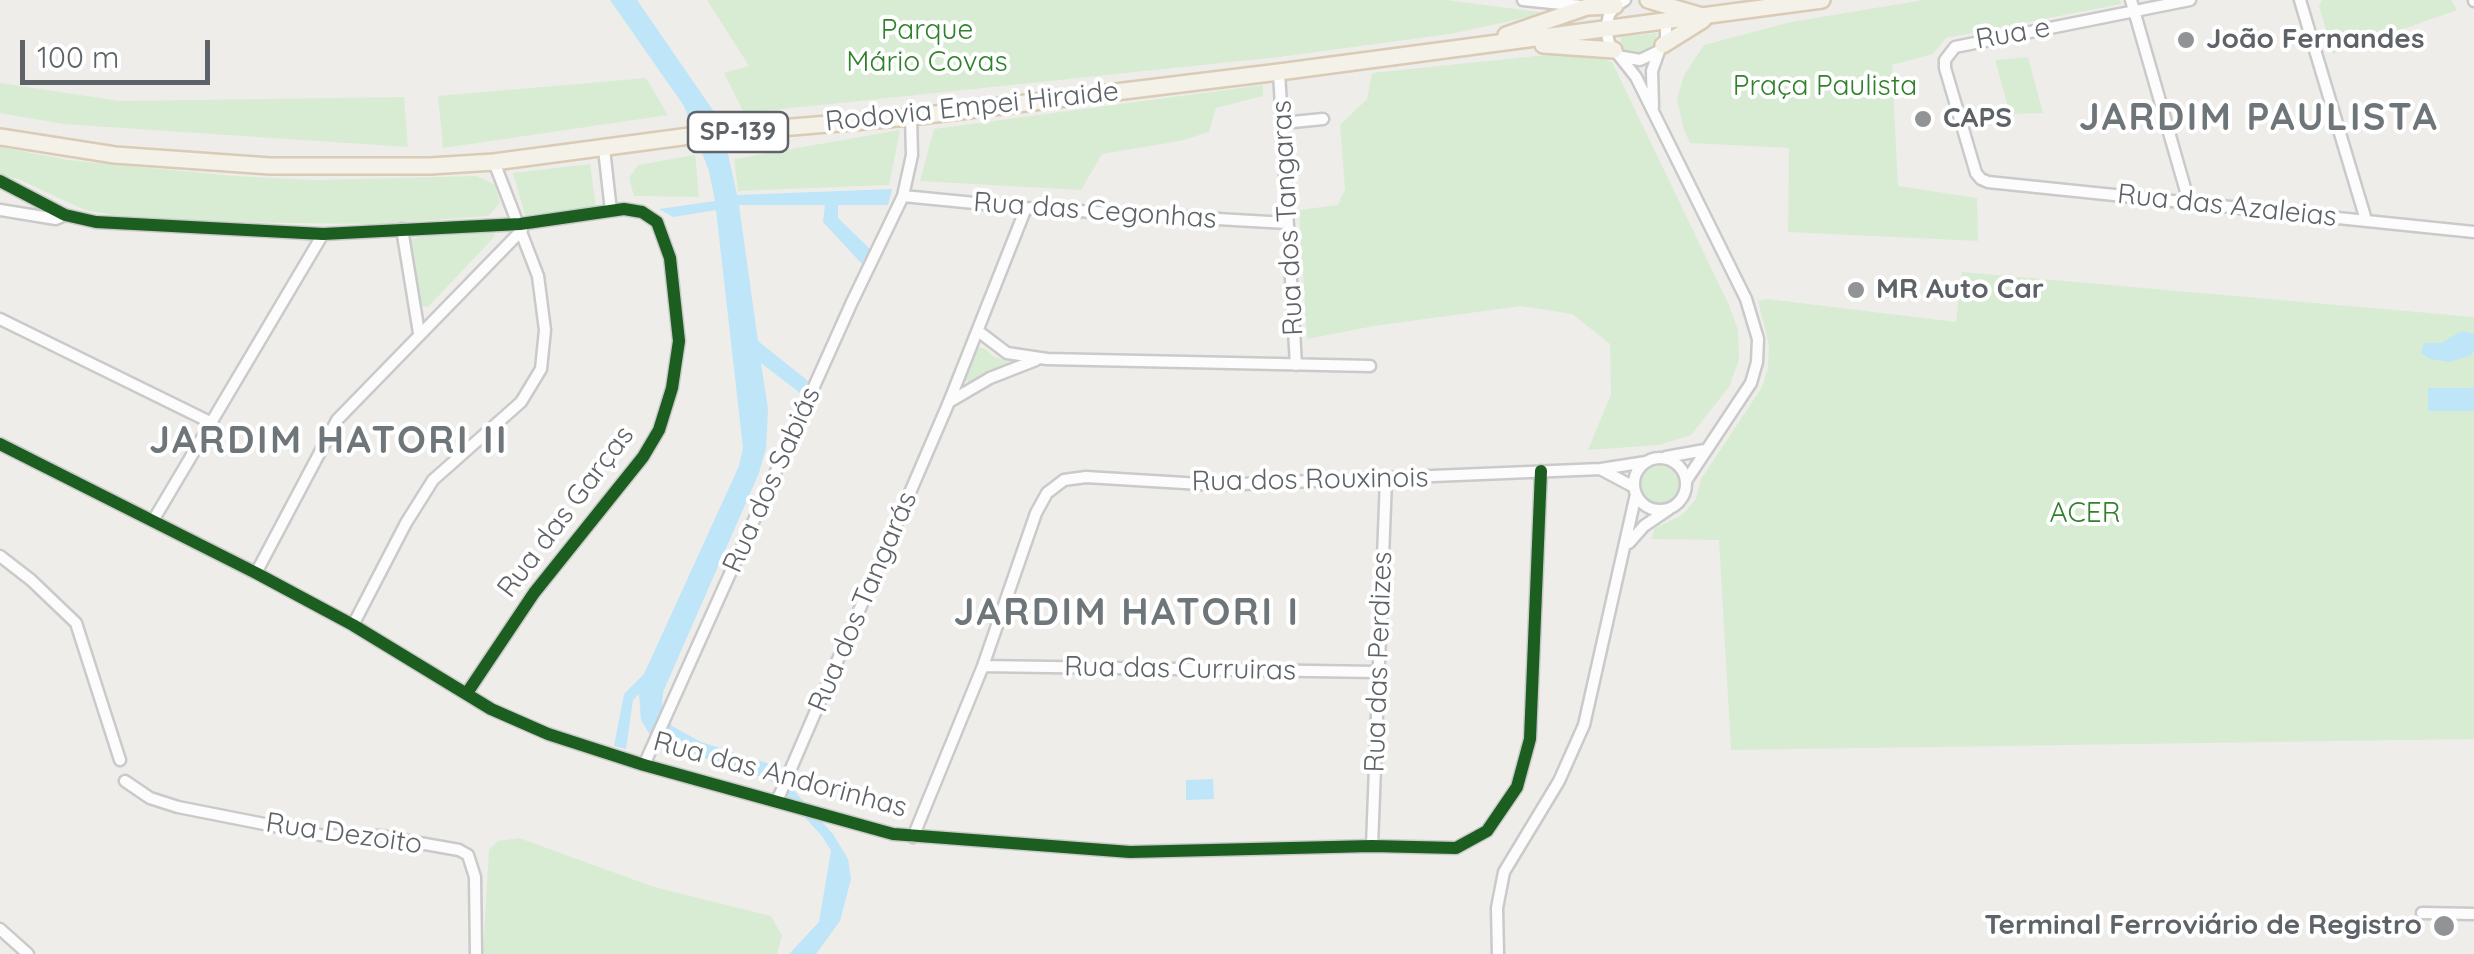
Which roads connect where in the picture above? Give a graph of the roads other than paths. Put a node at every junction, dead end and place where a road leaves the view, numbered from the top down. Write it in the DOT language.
graph roads {
  1 [pos="1524,0"];
  2 [pos="1648,0"];
  3 [pos="1822,0"];
  4 [pos="2190,0"];
  5 [pos="2300,0"];
  6 [pos="1620,3"];
  7 [pos="2132,6"];
  8 [pos="1586,7"];
  9 [pos="1710,11"];
  10 [pos="1666,23"];
  11 [pos="1606,29"];
  12 [pos="1474,46"];
  13 [pos="1661,48"];
  14 [pos="1616,52"];
  15 [pos="1279,72"];
  16 [pos="911,116"];
  17 [pos="1654,118"];
  18 [pos="1323,119"];
  19 [pos="1282,123"];
  20 [pos="0,137"];
  21 [pos="604,149"];
  22 [pos="494,162"];
  23 [pos="1981,178"];
  24 [pos="0,181"];
  25 [pos="903,196"];
  26 [pos="2189,202"];
  27 [pos="1026,208"];
  28 [pos="0,210"];
  29 [pos="612,211"];
  30 [pos="65,216"];
  31 [pos="2366,220"];
  32 [pos="1286,222"];
  33 [pos="521,227"];
  34 [pos="402,229"];
  35 [pos="2474,232"];
  36 [pos="322,234"];
  37 [pos="0,319"];
  38 [pos="978,331"];
  39 [pos="419,332"];
  40 [pos="1046,358"];
  41 [pos="1296,365"];
  42 [pos="1370,366"];
  43 [pos="949,402"];
  44 [pos="212,423"];
  45 [pos="0,444"];
  46 [pos="1704,450"];
  47 [pos="1663,458"];
  48 [pos="1646,462"];
  49 [pos="1601,469"];
  50 [pos="1541,471"];
  51 [pos="1386,479"];
  52 [pos="1686,481"];
  53 [pos="1635,491"];
  54 [pos="1673,506"];
  55 [pos="154,519"];
  56 [pos="1625,548"];
  57 [pos="0,556"];
  58 [pos="256,573"];
  59 [pos="353,625"];
  60 [pos="983,666"];
  61 [pos="1377,672"];
  62 [pos="467,694"];
  63 [pos="120,760"];
  64 [pos="644,765"];
  65 [pos="125,781"];
  66 [pos="777,801"];
  67 [pos="913,837"];
  68 [pos="1372,846"];
  69 [pos="2422,914"];
  70 [pos="2474,914"];
  71 [pos="0,929"];
  72 [pos="28,954"];
  73 [pos="476,954"];
  74 [pos="1498,954"];
  1 -- 8 [label="street"];
  2 -- 9 [label="main road"];
  2 -- 10 [label="street"];
  3 -- 9 [label="main road, Rodovia Empei Hiraide / SP-139"];
  4 -- 7 [label="street"];
  5 -- 31 [label="street"];
  6 -- 8 [label="main road"];
  6 -- 11 [label="street"];
  7 -- 23 [label="street, Rua e"];
  7 -- 26 [label="street"];
  8 -- 12 [label="main road"];
  9 -- 10 [label="main road, Rodovia Empei Hiraide / SP-139"];
  9 -- 13 [label="main road"];
  10 -- 11 [label="main road, Rodovia Empei Hiraide / SP-139"];
  10 -- 13 [label="street"];
  11 -- 12 [label="main road, Rodovia Empei Hiraide / SP-139"];
  11 -- 14 [label="street"];
  12 -- 14 [label="main road"];
  12 -- 15 [label="main road, Rodovia Empei Hiraide / SP-139"];
  13 -- 14 [label="street"];
  13 -- 17 [label="street"];
  14 -- 17 [label="street"];
  15 -- 16 [label="main road, Rodovia Empei Hiraide / SP-139"];
  15 -- 19 [label="street, Rua dos Tangaras"];
  16 -- 21 [label="main road, Rodovia Empei Hiraide / SP-139"];
  16 -- 25 [label="street, Rua dos Sabiás"];
  17 -- 46 [label="street"];
  18 -- 19 [label="street"];
  19 -- 32 [label="street, Rua dos Tangaras"];
  20 -- 22 [label="main road, Rodovia Empei Hiraide / SP-139"];
  21 -- 22 [label="main road, Rodovia Empei Hiraide / SP-139"];
  21 -- 29 [label="street"];
  22 -- 33 [label="street"];
  23 -- 26 [label="street, Rua das Azaleias"];
  24 -- 30 [label="street"];
  25 -- 27 [label="street, Rua das Cegonhas"];
  25 -- 64 [label="street, Rua dos Sabiás"];
  26 -- 31 [label="street, Rua das Azaleias"];
  27 -- 32 [label="street, Rua das Cegonhas"];
  27 -- 38 [label="street, Rua dos Tangarás"];
  28 -- 30 [label="street"];
  29 -- 33 [label="street"];
  29 -- 62 [label="street, Rua das Garças"];
  30 -- 36 [label="street"];
  31 -- 35 [label="street, Rua das Azaleias"];
  32 -- 41 [label="street, Rua dos Tangaras"];
  33 -- 34 [label="street"];
  33 -- 39 [label="street"];
  33 -- 59 [label="street"];
  34 -- 36 [label="street"];
  34 -- 39 [label="street"];
  36 -- 44 [label="street"];
  37 -- 44 [label="street"];
  38 -- 40 [label="street"];
  38 -- 43 [label="street, Rua dos Tangarás"];
  39 -- 58 [label="street"];
  40 -- 41 [label="street"];
  40 -- 43 [label="street"];
  41 -- 42 [label="street"];
  43 -- 66 [label="street, Rua dos Tangarás"];
  44 -- 55 [label="street"];
  45 -- 55 [label="street, Rua das Andorinhas"];
  46 -- 47 [label="street"];
  46 -- 52 [label="street"];
  47 -- 48 [label="street"];
  47 -- 52 [label="street"];
  48 -- 49 [label="street, Rua dos Rouxinois"];
  48 -- 53 [label="street"];
  49 -- 50 [label="street, Rua dos Rouxinois"];
  49 -- 53 [label="street"];
  50 -- 51 [label="street, Rua dos Rouxinois"];
  50 -- 68 [label="street, Rua das Andorinhas"];
  51 -- 60 [label="street, Rua dos Rouxinois"];
  51 -- 61 [label="street, Rua das Perdizes"];
  52 -- 54 [label="street"];
  53 -- 54 [label="street"];
  53 -- 56 [label="street"];
  54 -- 56 [label="street"];
  55 -- 58 [label="street, Rua das Andorinhas"];
  56 -- 74 [label="street"];
  57 -- 63 [label="street"];
  58 -- 59 [label="street, Rua das Andorinhas"];
  59 -- 62 [label="street, Rua das Andorinhas"];
  60 -- 61 [label="street, Rua das Curruiras"];
  60 -- 67 [label="street"];
  61 -- 68 [label="street, Rua das Perdizes"];
  62 -- 64 [label="street, Rua das Andorinhas"];
  64 -- 66 [label="street, Rua das Andorinhas"];
  65 -- 73 [label="street, Rua Dezoito"];
  66 -- 67 [label="street, Rua das Andorinhas"];
  67 -- 68 [label="street, Rua das Andorinhas"];
  69 -- 70 [label="street"];
  71 -- 72 [label="street"];
}
